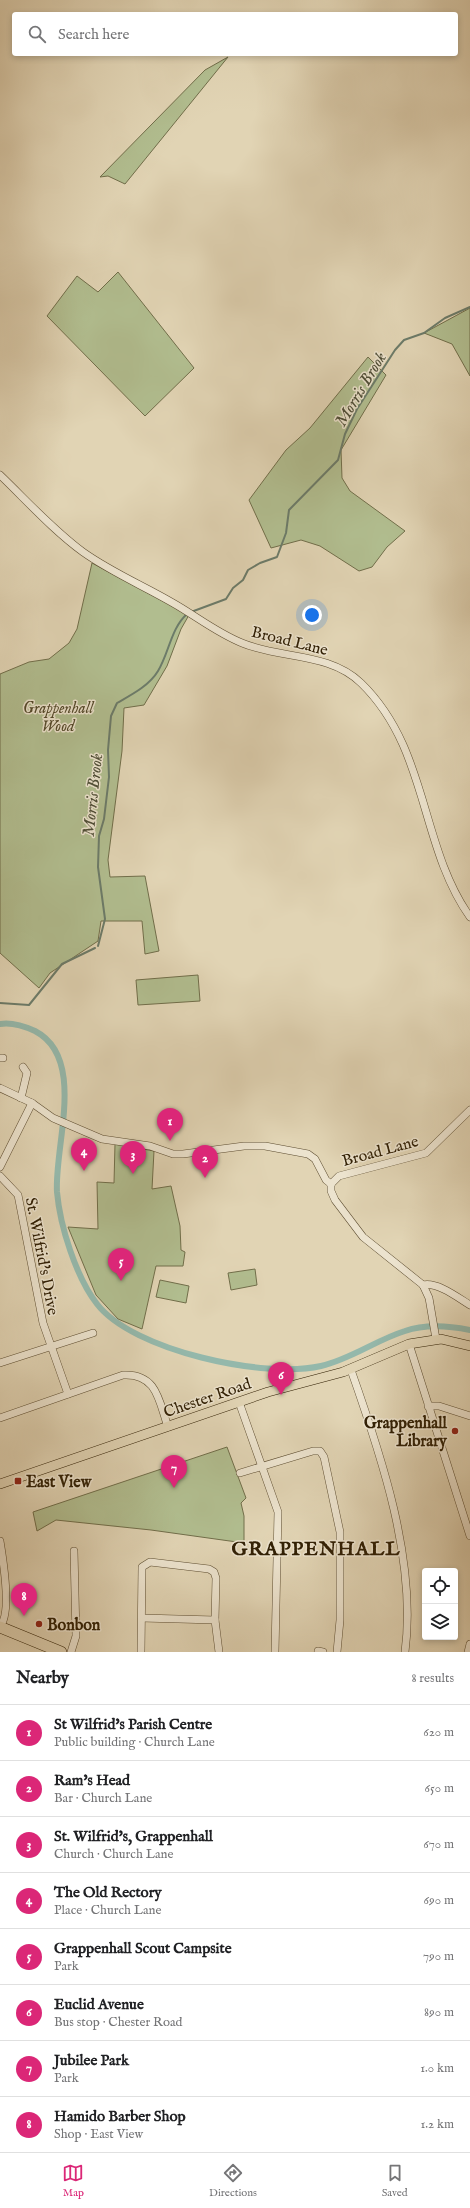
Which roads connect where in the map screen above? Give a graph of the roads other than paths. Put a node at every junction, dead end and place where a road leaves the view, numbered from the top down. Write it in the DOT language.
graph roads {
  1 [pos="0,475"];
  2 [pos="470,918"];
  3 [pos="23,1067"];
  4 [pos="0,1088"];
  5 [pos="21,1098"];
  6 [pos="32,1103"];
  7 [pos="470,1110"];
  8 [pos="0,1167"];
  9 [pos="0,1176"];
  10 [pos="331,1184"];
  11 [pos="423,1285"];
  12 [pos="470,1305"];
  13 [pos="92,1333"];
  14 [pos="436,1335"];
  15 [pos="409,1344"];
  16 [pos="51,1346"];
  17 [pos="470,1346"];
  18 [pos="0,1363"];
  19 [pos="351,1370"];
  20 [pos="68,1394"];
  21 [pos="239,1402"];
  22 [pos="428,1406"];
  23 [pos="470,1416"];
  24 [pos="0,1418"];
  25 [pos="168,1426"];
  26 [pos="262,1465"];
  27 [pos="240,1473"];
  28 [pos="0,1484"];
  29 [pos="470,1536"];
  30 [pos="0,1541"];
  31 [pos="74,1551"];
  32 [pos="142,1618"];
  33 [pos="215,1620"];
  34 [pos="0,1627"];
  35 [pos="470,1644"];
  36 [pos="61,1652"];
  37 [pos="71,1652"];
  38 [pos="141,1652"];
  39 [pos="219,1652"];
  40 [pos="275,1652"];
  41 [pos="337,1652"];
  42 [pos="405,1652"];
  43 [pos="468,1652"];
  1 -- 2 [label="street, Broad Lane"];
  3 -- 5 [label="street"];
  4 -- 5 [label="street"];
  5 -- 6 [label="street"];
  6 -- 8 [label="street"];
  6 -- 10 [label="street"];
  7 -- 10 [label="street, Broad Lane"];
  9 -- 16 [label="street, St. Wilfrid's Drive"];
  10 -- 11 [label="street"];
  11 -- 12 [label="street"];
  11 -- 14 [label="street"];
  13 -- 16 [label="street"];
  14 -- 15 [label="main road, Chester Road"];
  14 -- 17 [label="main road, Chester Road"];
  15 -- 19 [label="main road, Chester Road"];
  15 -- 22 [label="street"];
  16 -- 18 [label="street"];
  16 -- 20 [label="street, St. Wilfrid's Drive"];
  19 -- 21 [label="main road, Chester Road"];
  19 -- 42 [label="street"];
  20 -- 24 [label="street"];
  20 -- 25 [label="street"];
  21 -- 25 [label="main road, Chester Road"];
  21 -- 26 [label="street"];
  22 -- 23 [label="street"];
  22 -- 29 [label="street"];
  25 -- 28 [label="main road, Chester Road"];
  26 -- 27 [label="street"];
  26 -- 40 [label="street"];
  26 -- 41 [label="street"];
  30 -- 34 [label="street"];
  31 -- 37 [label="street"];
  32 -- 33 [label="street"];
  32 -- 33 [label="street"];
  32 -- 38 [label="street"];
  33 -- 39 [label="street"];
  34 -- 36 [label="highway"];
  35 -- 43 [label="street"];
}
